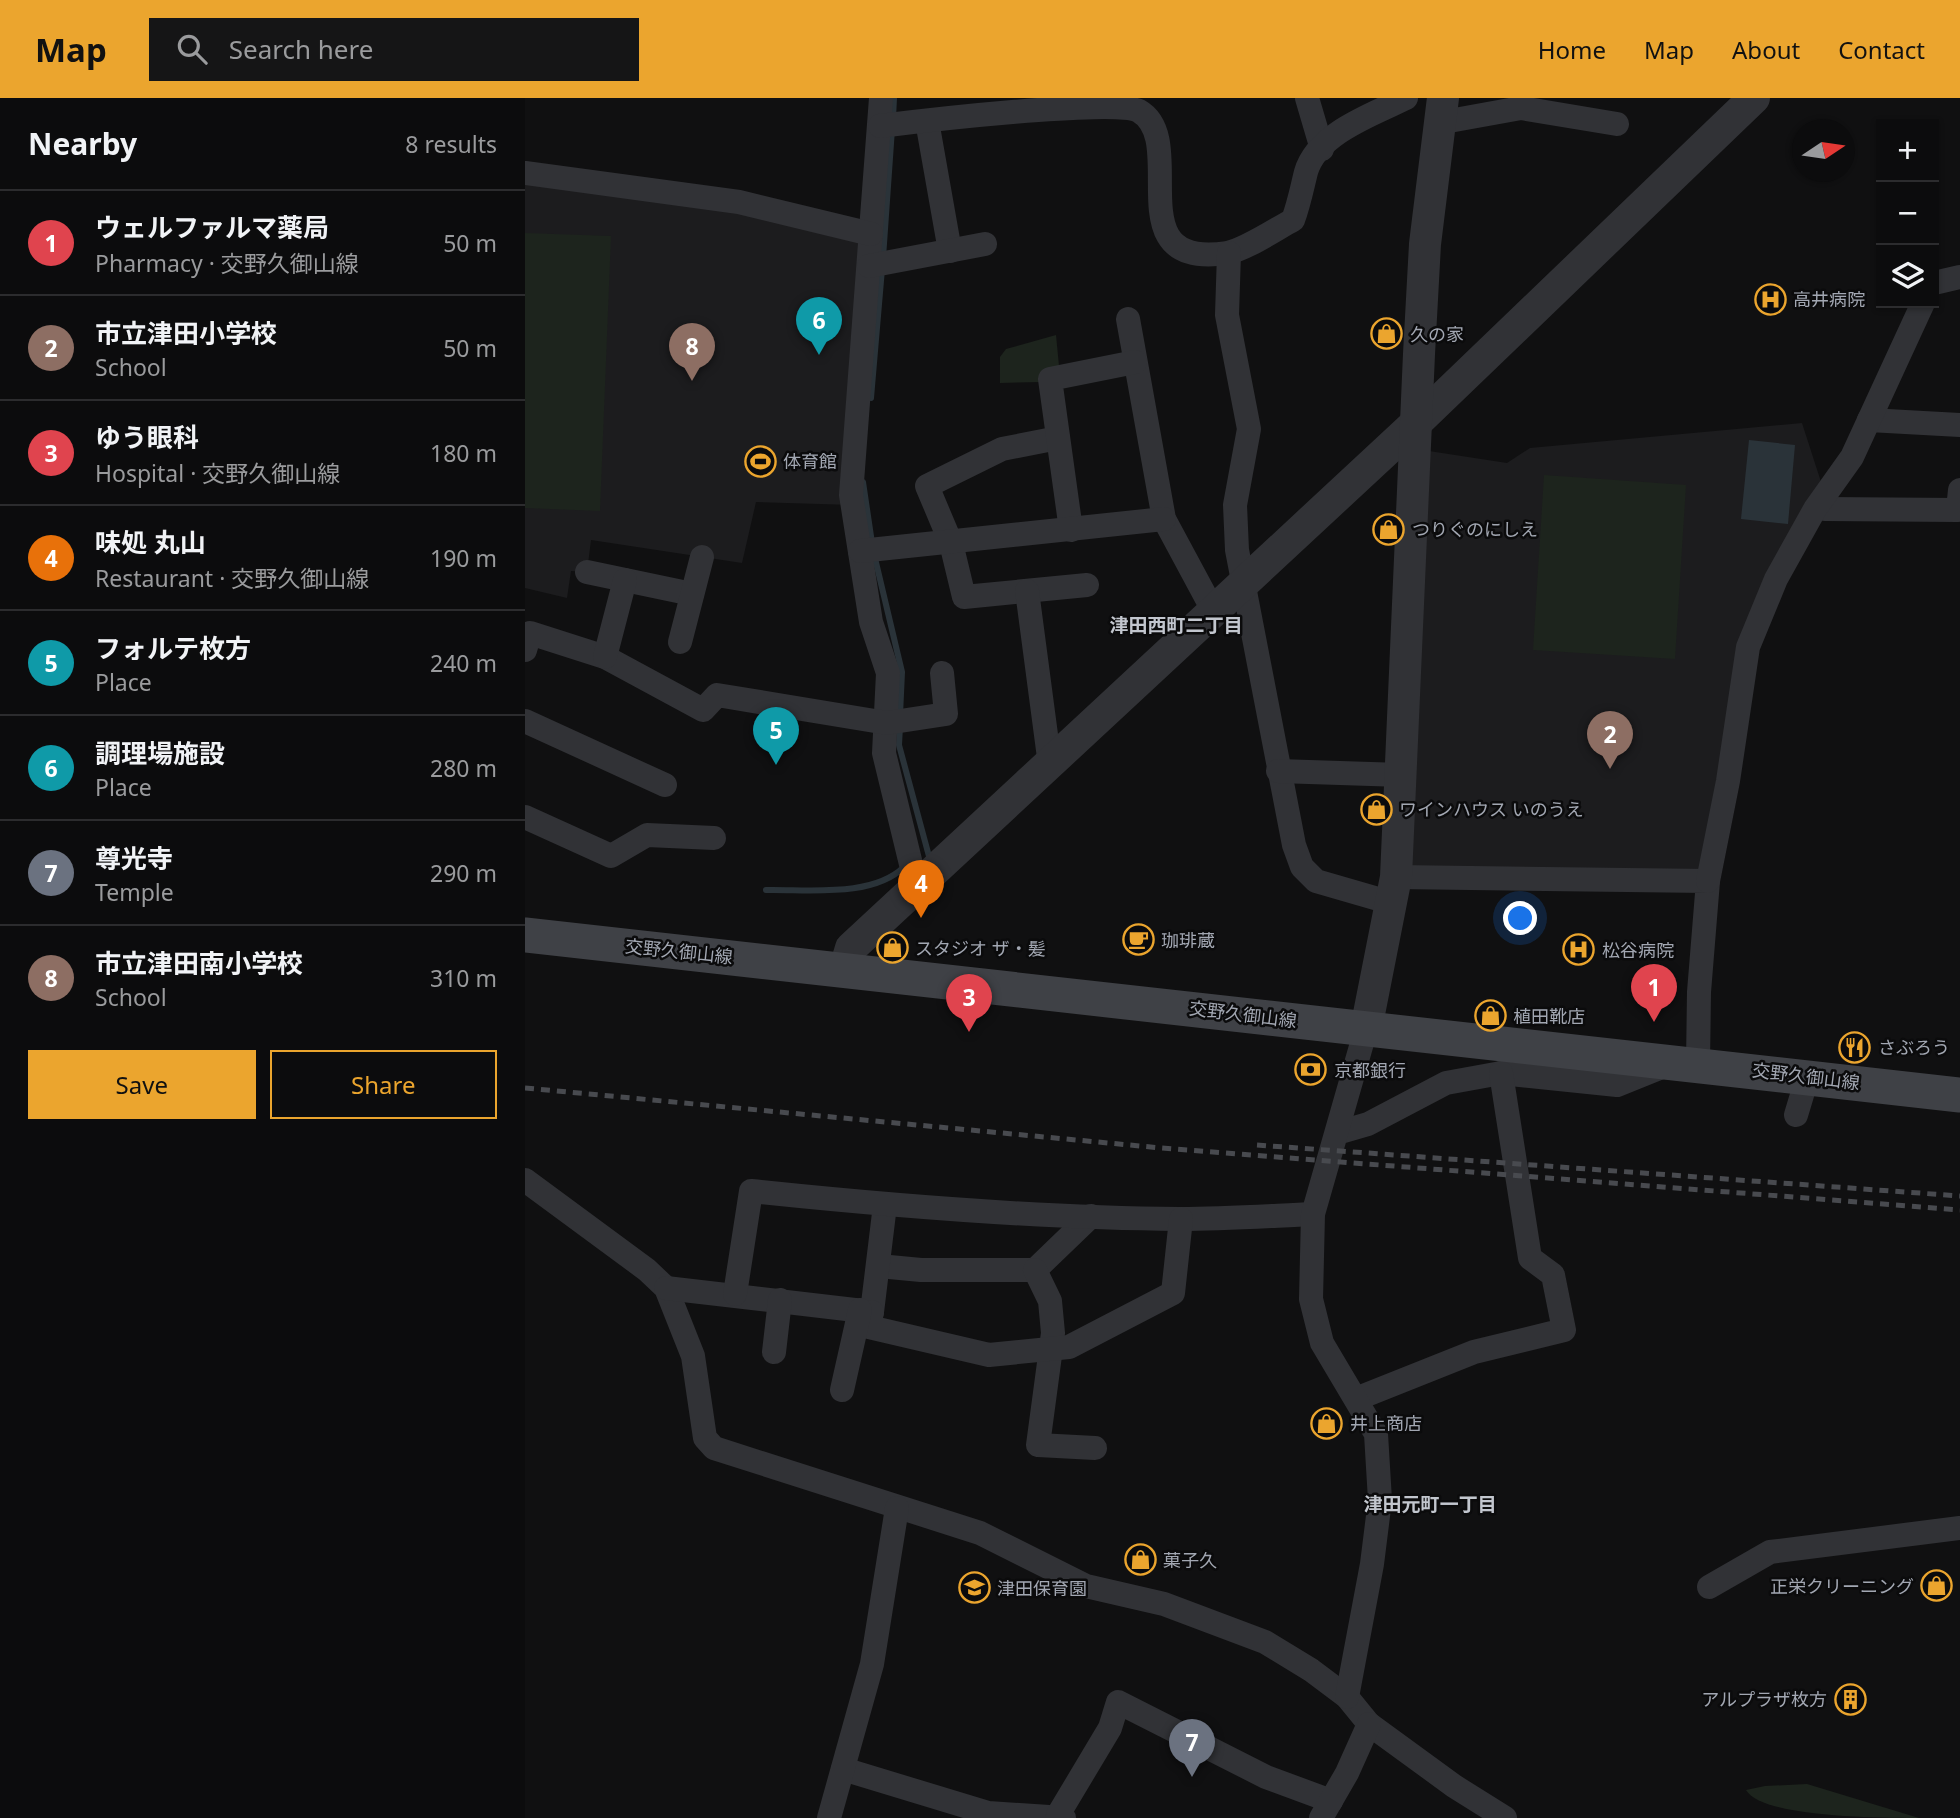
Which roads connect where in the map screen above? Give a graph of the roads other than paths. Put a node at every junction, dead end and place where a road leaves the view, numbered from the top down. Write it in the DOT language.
graph roads {
  1 [pos="881,98"];
  2 [pos="1307,98"];
  3 [pos="1406,98"];
  4 [pos="1754,98"];
  5 [pos="1076,102"];
  6 [pos="1440,110"];
  7 [pos="927,121"];
  8 [pos="1617,124"];
  9 [pos="888,125"];
  10 [pos="1322,149"];
  11 [pos="525,173"];
  12 [pos="871,234"];
  13 [pos="985,244"];
  14 [pos="950,251"];
  15 [pos="1229,253"];
  16 [pos="879,264"];
  17 [pos="1960,277"];
  18 [pos="1939,282"];
  19 [pos="1921,308"];
  20 [pos="1128,319"];
  21 [pos="1135,362"];
  22 [pos="1869,420"];
  23 [pos="1415,424"];
  24 [pos="1960,425"];
  25 [pos="1058,439"];
  26 [pos="1960,487"];
  27 [pos="1825,509"];
  28 [pos="1164,519"];
  29 [pos="1071,530"];
  30 [pos="951,543"];
  31 [pos="874,550"];
  32 [pos="702,557"];
  33 [pos="587,572"];
  34 [pos="625,580"];
  35 [pos="1246,582"];
  36 [pos="1087,585"];
  37 [pos="1027,591"];
  38 [pos="692,593"];
  39 [pos="1214,612"];
  40 [pos="680,642"];
  41 [pos="525,650"];
  42 [pos="605,657"];
  43 [pos="942,673"];
  44 [pos="525,721"];
  45 [pos="899,721"];
  46 [pos="1050,765"];
  47 [pos="1278,771"];
  48 [pos="1402,775"];
  49 [pos="665,785"];
  50 [pos="525,817"];
  51 [pos="714,838"];
  52 [pos="1708,881"];
  53 [pos="917,889"];
  54 [pos="1394,890"];
  55 [pos="525,935"];
  56 [pos="845,968"];
  57 [pos="1366,1029"];
  58 [pos="1687,1062"];
  59 [pos="1501,1073"];
  60 [pos="1808,1075"];
  61 [pos="1960,1094"];
  62 [pos="1796,1115"];
  63 [pos="1337,1133"];
  64 [pos="525,1180"];
  65 [pos="885,1205"];
  66 [pos="1313,1214"];
  67 [pos="1091,1216"];
  68 [pos="1181,1219"];
  69 [pos="879,1265"];
  70 [pos="1035,1270"];
  71 [pos="666,1288"];
  72 [pos="735,1294"];
  73 [pos="780,1300"];
  74 [pos="866,1311"];
  75 [pos="1050,1348"];
  76 [pos="774,1352"];
  77 [pos="842,1390"];
  78 [pos="1356,1399"];
  79 [pos="1095,1448"];
  80 [pos="897,1508"];
  81 [pos="1960,1528"];
  82 [pos="1709,1587"];
  83 [pos="1347,1697"];
  84 [pos="1369,1724"];
  85 [pos="843,1769"];
  86 [pos="1326,1810"];
  87 [pos="1061,1817"];
  88 [pos="829,1818"];
  89 [pos="1505,1818"];
  1 -- 9 [label="street"];
  2 -- 10 [label="street"];
  3 -- 10 [label="street"];
  4 -- 23 [label="street"];
  5 -- 7 [label="street"];
  5 -- 15 [label="street"];
  6 -- 8 [label="street"];
  6 -- 23 [label="street"];
  7 -- 9 [label="street"];
  7 -- 14 [label="street"];
  9 -- 12 [label="street"];
  10 -- 15 [label="street"];
  11 -- 12 [label="street"];
  12 -- 16 [label="street"];
  13 -- 14 [label="street"];
  14 -- 16 [label="street"];
  15 -- 35 [label="street"];
  16 -- 31 [label="street"];
  17 -- 18 [label="street"];
  19 -- 22 [label="street"];
  20 -- 21 [label="street"];
  21 -- 25 [label="street"];
  21 -- 28 [label="street"];
  22 -- 24 [label="street"];
  22 -- 52 [label="street"];
  23 -- 35 [label="street"];
  23 -- 48 [label="street"];
  25 -- 29 [label="street"];
  25 -- 30 [label="street"];
  26 -- 27 [label="street"];
  28 -- 29 [label="street"];
  28 -- 39 [label="street"];
  29 -- 30 [label="street"];
  30 -- 31 [label="street"];
  30 -- 37 [label="street"];
  31 -- 45 [label="street"];
  32 -- 38 [label="street"];
  33 -- 34 [label="street"];
  34 -- 38 [label="street"];
  34 -- 42 [label="street"];
  35 -- 39 [label="street"];
  35 -- 47 [label="street"];
  36 -- 37 [label="street"];
  37 -- 46 [label="street"];
  38 -- 40 [label="street"];
  39 -- 46 [label="street"];
  41 -- 42 [label="street"];
  42 -- 45 [label="street"];
  43 -- 45 [label="street"];
  44 -- 49 [label="street"];
  45 -- 53 [label="street"];
  46 -- 53 [label="street"];
  47 -- 48 [label="street"];
  47 -- 54 [label="street"];
  48 -- 54 [label="street"];
  50 -- 51 [label="street"];
  52 -- 54 [label="street"];
  52 -- 58 [label="street"];
  53 -- 56 [label="street"];
  54 -- 57 [label="street"];
  55 -- 56 [label="main road, 交野久御山線"];
  56 -- 57 [label="main road, 交野久御山線"];
  57 -- 58 [label="main road, 交野久御山線"];
  57 -- 63 [label="street"];
  58 -- 59 [label="street"];
  58 -- 60 [label="main road, 交野久御山線"];
  59 -- 63 [label="street"];
  59 -- 78 [label="street"];
  60 -- 61 [label="main road, 交野久御山線"];
  60 -- 62 [label="street"];
  63 -- 66 [label="street"];
  64 -- 71 [label="street"];
  65 -- 67 [label="street"];
  65 -- 69 [label="street"];
  65 -- 72 [label="street"];
  66 -- 68 [label="street"];
  66 -- 78 [label="street"];
  67 -- 68 [label="street"];
  67 -- 70 [label="street"];
  68 -- 75 [label="street"];
  69 -- 70 [label="street"];
  69 -- 74 [label="street"];
  70 -- 75 [label="street"];
  71 -- 72 [label="street"];
  71 -- 80 [label="street"];
  72 -- 73 [label="street"];
  73 -- 74 [label="street"];
  73 -- 76 [label="street"];
  74 -- 75 [label="street"];
  74 -- 77 [label="street"];
  75 -- 79 [label="street"];
  78 -- 83 [label="street"];
  80 -- 83 [label="street"];
  80 -- 85 [label="street"];
  81 -- 82 [label="street"];
  83 -- 84 [label="street"];
  84 -- 86 [label="street"];
  84 -- 89 [label="street"];
  85 -- 87 [label="street"];
  85 -- 88 [label="street"];
  86 -- 87 [label="street"];
}
